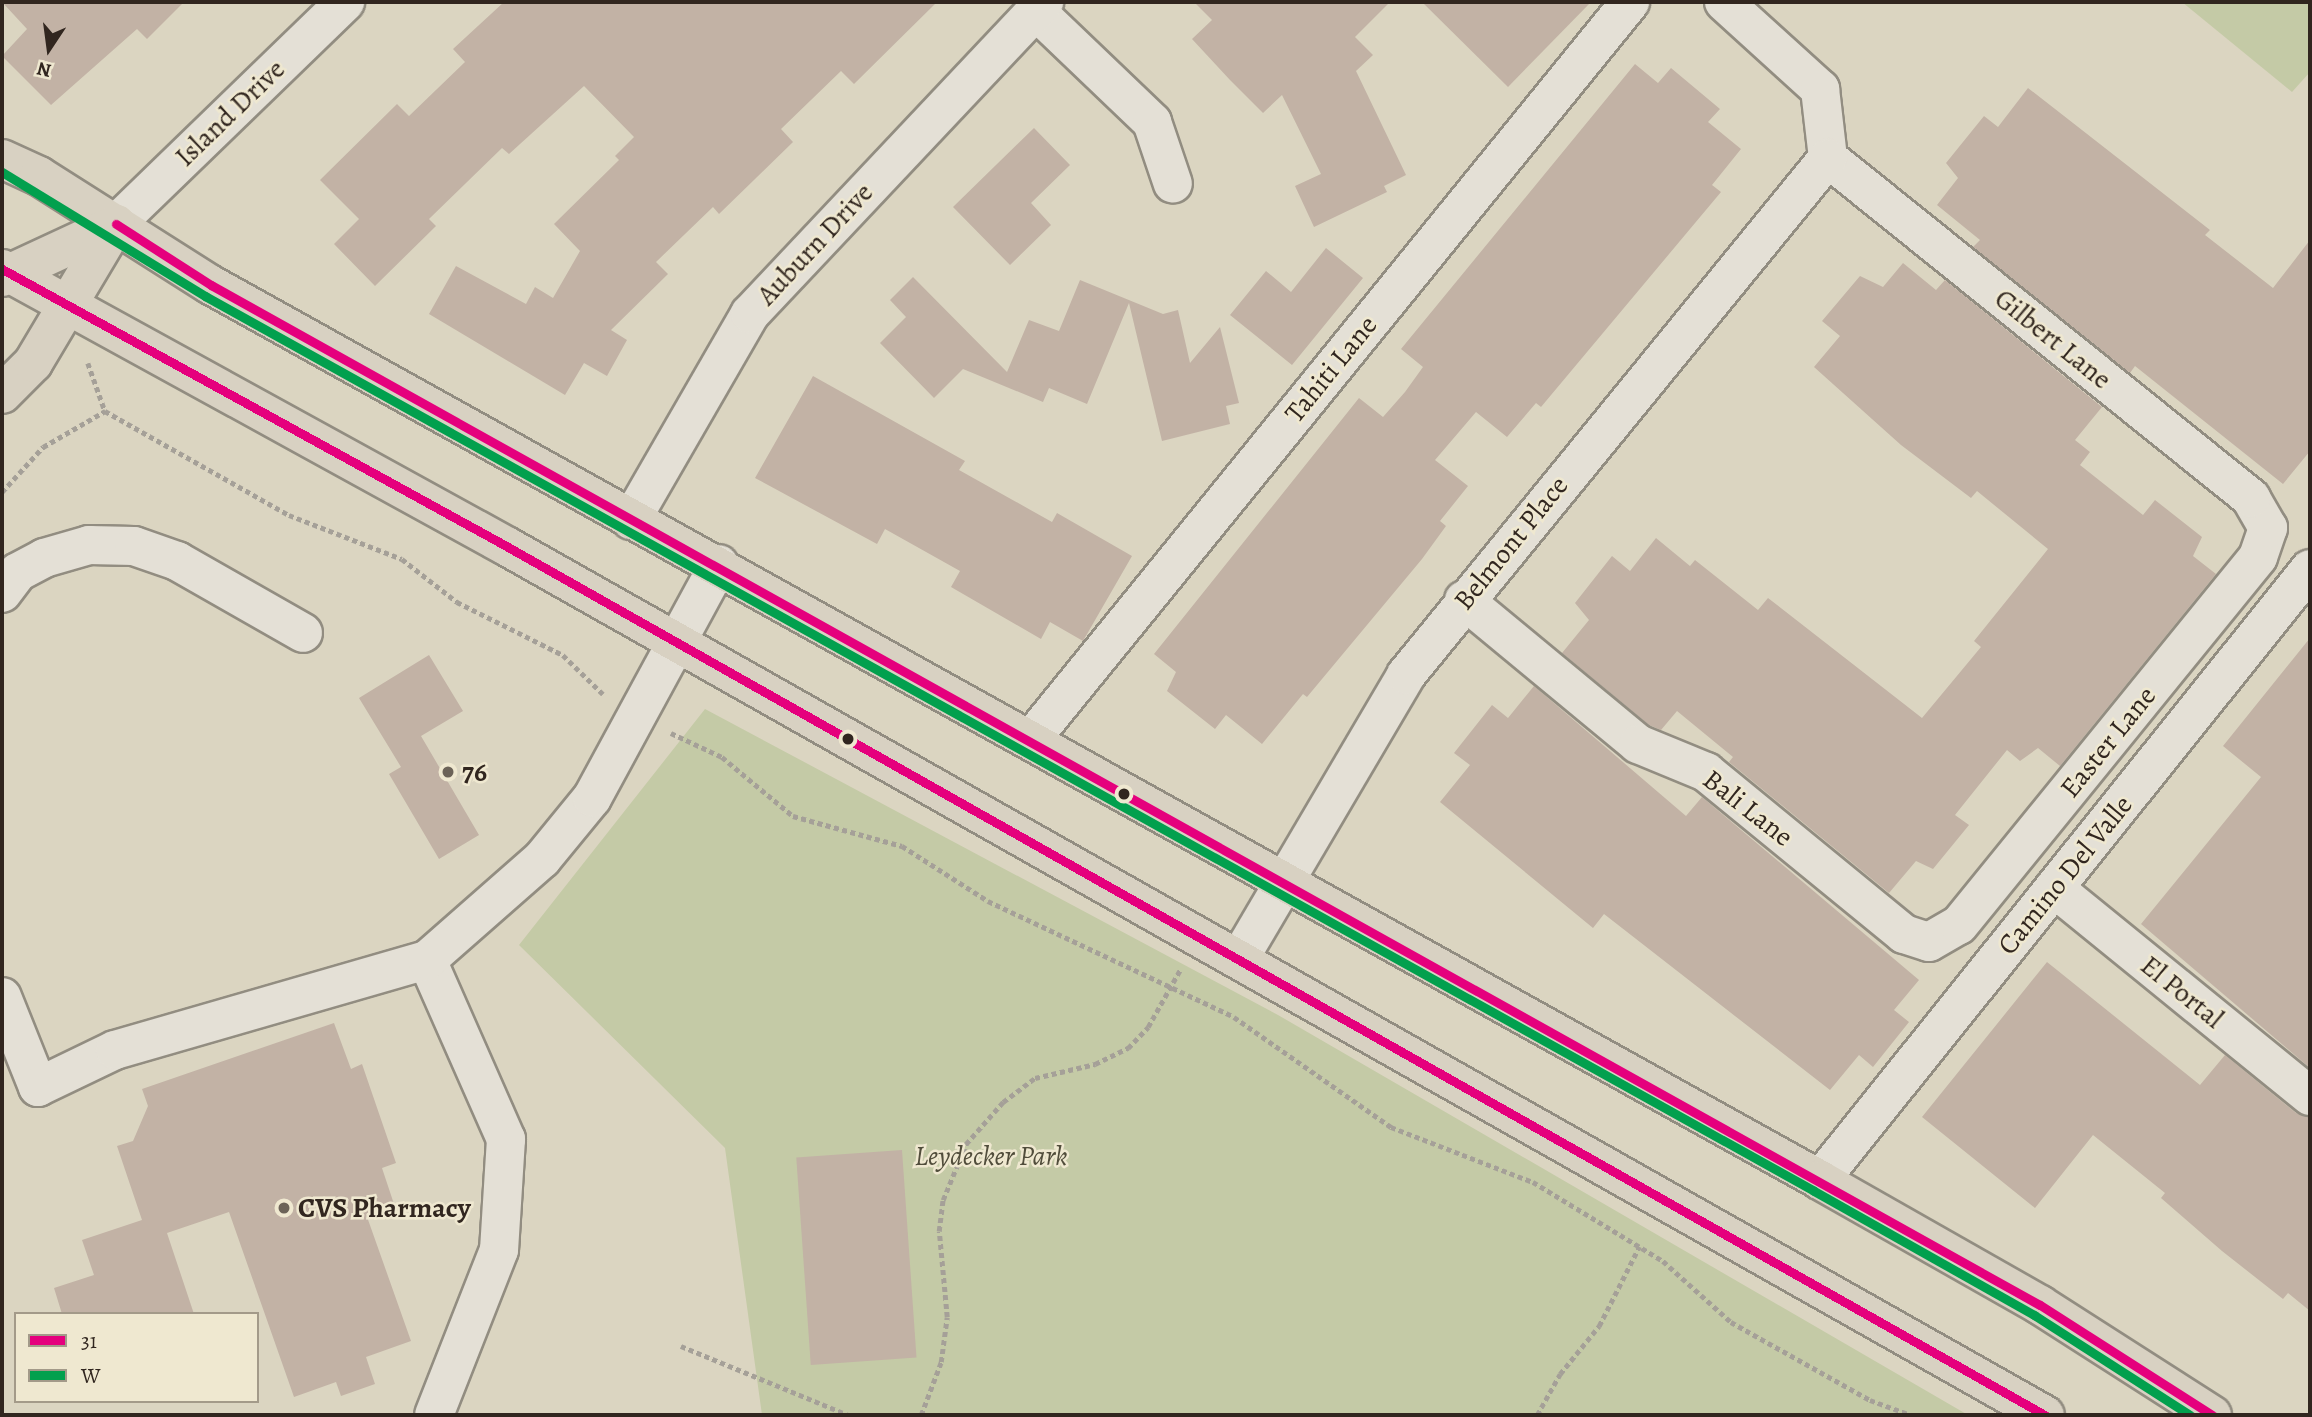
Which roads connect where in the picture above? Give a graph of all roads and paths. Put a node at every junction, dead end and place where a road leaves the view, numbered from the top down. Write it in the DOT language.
graph roads {
  1 [pos="345,2"];
  2 [pos="1630,2"];
  3 [pos="1724,2"];
  4 [pos="1039,6"];
  5 [pos="1828,158"];
  6 [pos="2,159"];
  7 [pos="1173,184"];
  8 [pos="116,224"];
  9 [pos="4,273"];
  10 [pos="68,305"];
  11 [pos="2,394"];
  12 [pos="105,411"];
  13 [pos="2,492"];
  14 [pos="631,520"];
  15 [pos="2268,528"];
  16 [pos="719,564"];
  17 [pos="2310,569"];
  18 [pos="2,593"];
  19 [pos="1464,600"];
  20 [pos="303,633"];
  21 [pos="676,643"];
  22 [pos="638,715"];
  23 [pos="1033,737"];
  24 [pos="1284,879"];
  25 [pos="2054,888"];
  26 [pos="1199,936"];
  27 [pos="1929,942"];
  28 [pos="1239,959"];
  29 [pos="427,960"];
  30 [pos="1171,986"];
  31 [pos="2,997"];
  32 [pos="2310,1096"];
  33 [pos="1820,1180"];
  34 [pos="1639,1247"];
  35 [pos="681,1346"];
  36 [pos="2005,1405"];
  37 [pos="434,1415"];
  38 [pos="848,1415"];
  39 [pos="920,1415"];
  40 [pos="1536,1415"];
  41 [pos="1911,1415"];
  42 [pos="2045,1415"];
  43 [pos="2212,1415"];
  1 -- 8 [label="street, Island Drive"];
  2 -- 23 [label="street, Tahiti Lane"];
  3 -- 5 [label="street"];
  4 -- 7 [label="street"];
  4 -- 14 [label="street, Auburn Drive"];
  5 -- 15 [label="street, Gilbert Lane"];
  5 -- 19 [label="street, Belmont Place"];
  6 -- 8 [label="main road"];
  8 -- 9 [label="main road, Island Drive"];
  8 -- 10 [label="main road, Island Drive"];
  8 -- 14 [label="main road"];
  9 -- 10 [label="main road"];
  10 -- 11 [label="main road, Island Drive"];
  10 -- 12 [label="path"];
  10 -- 21 [label="main road"];
  12 -- 13 [label="path"];
  12 -- 22 [label="path"];
  14 -- 16 [label="main road"];
  15 -- 27 [label="street, Easter Lane"];
  16 -- 21 [label="street"];
  16 -- 23 [label="main road"];
  17 -- 25 [label="street, Camino Del Valle"];
  18 -- 20 [label="street"];
  19 -- 24 [label="street, Belmont Place"];
  19 -- 27 [label="street, Bali Lane"];
  21 -- 22 [label="street"];
  21 -- 26 [label="main road"];
  22 -- 29 [label="street"];
  22 -- 30 [label="path"];
  23 -- 24 [label="main road"];
  24 -- 28 [label="street, Belmont Place"];
  24 -- 33 [label="main road"];
  25 -- 32 [label="street, El Portal"];
  25 -- 33 [label="street, Camino Del Valle"];
  26 -- 28 [label="main road"];
  26 -- 30 [label="path"];
  28 -- 36 [label="main road"];
  29 -- 31 [label="street"];
  29 -- 37 [label="street"];
  30 -- 34 [label="path"];
  30 -- 39 [label="path"];
  33 -- 43 [label="main road"];
  34 -- 40 [label="path"];
  34 -- 41 [label="path"];
  35 -- 38 [label="path"];
  36 -- 42 [label="main road"];
}
